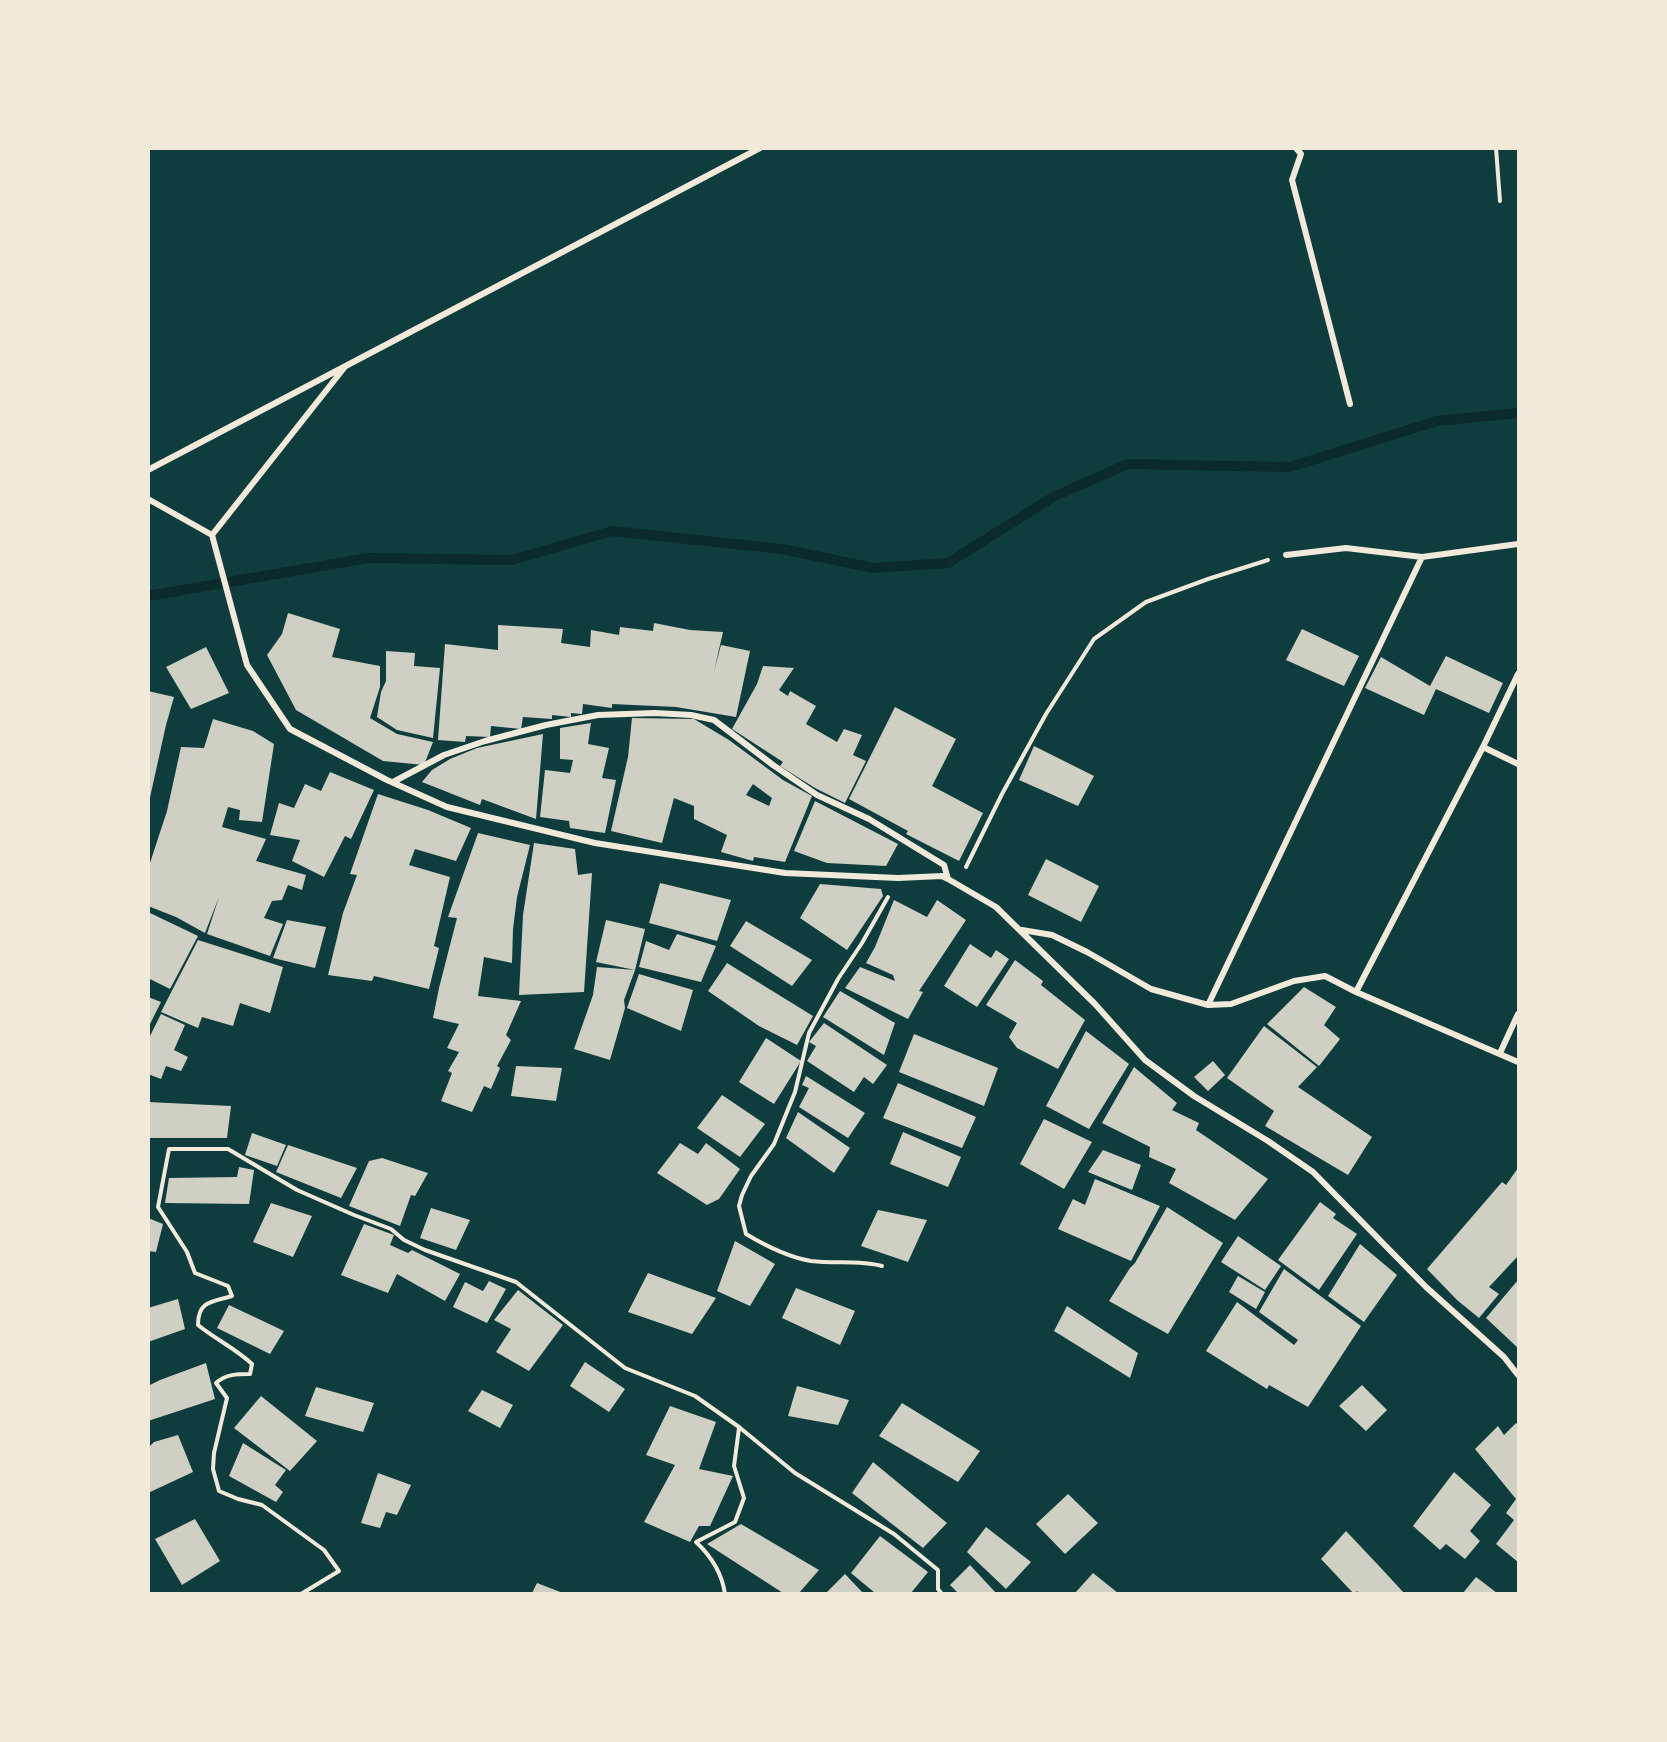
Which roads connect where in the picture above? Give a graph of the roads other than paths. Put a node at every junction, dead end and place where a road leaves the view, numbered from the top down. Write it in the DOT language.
graph roads {
  1 [pos="760,148"];
  2 [pos="1296,148"];
  3 [pos="346,366"];
  4 [pos="1350,404"];
  5 [pos="148,470"];
  6 [pos="148,499"];
  7 [pos="212,535"];
  8 [pos="1518,544"];
  9 [pos="1286,555"];
  10 [pos="1422,557"];
  11 [pos="1518,674"];
  12 [pos="1483,747"];
  13 [pos="1518,764"];
  14 [pos="393,783"];
  15 [pos="948,879"];
  16 [pos="1021,930"];
  17 [pos="1356,992"];
  18 [pos="1208,1005"];
  19 [pos="1518,1014"];
  20 [pos="1500,1053"];
  21 [pos="1518,1062"];
  22 [pos="1518,1375"];
  1 -- 3 [label="street"];
  2 -- 4 [label="street"];
  3 -- 5 [label="street"];
  3 -- 7 [label="street"];
  6 -- 7 [label="street"];
  7 -- 14 [label="street"];
  8 -- 10 [label="street"];
  9 -- 10 [label="street"];
  10 -- 18 [label="street"];
  11 -- 12 [label="street"];
  12 -- 13 [label="street"];
  12 -- 17 [label="street"];
  14 -- 15 [label="street"];
  14 -- 15 [label="street"];
  15 -- 16 [label="street"];
  16 -- 18 [label="street"];
  16 -- 22 [label="street"];
  17 -- 18 [label="street"];
  17 -- 20 [label="street"];
  19 -- 20 [label="street"];
  20 -- 21 [label="street"];
}
